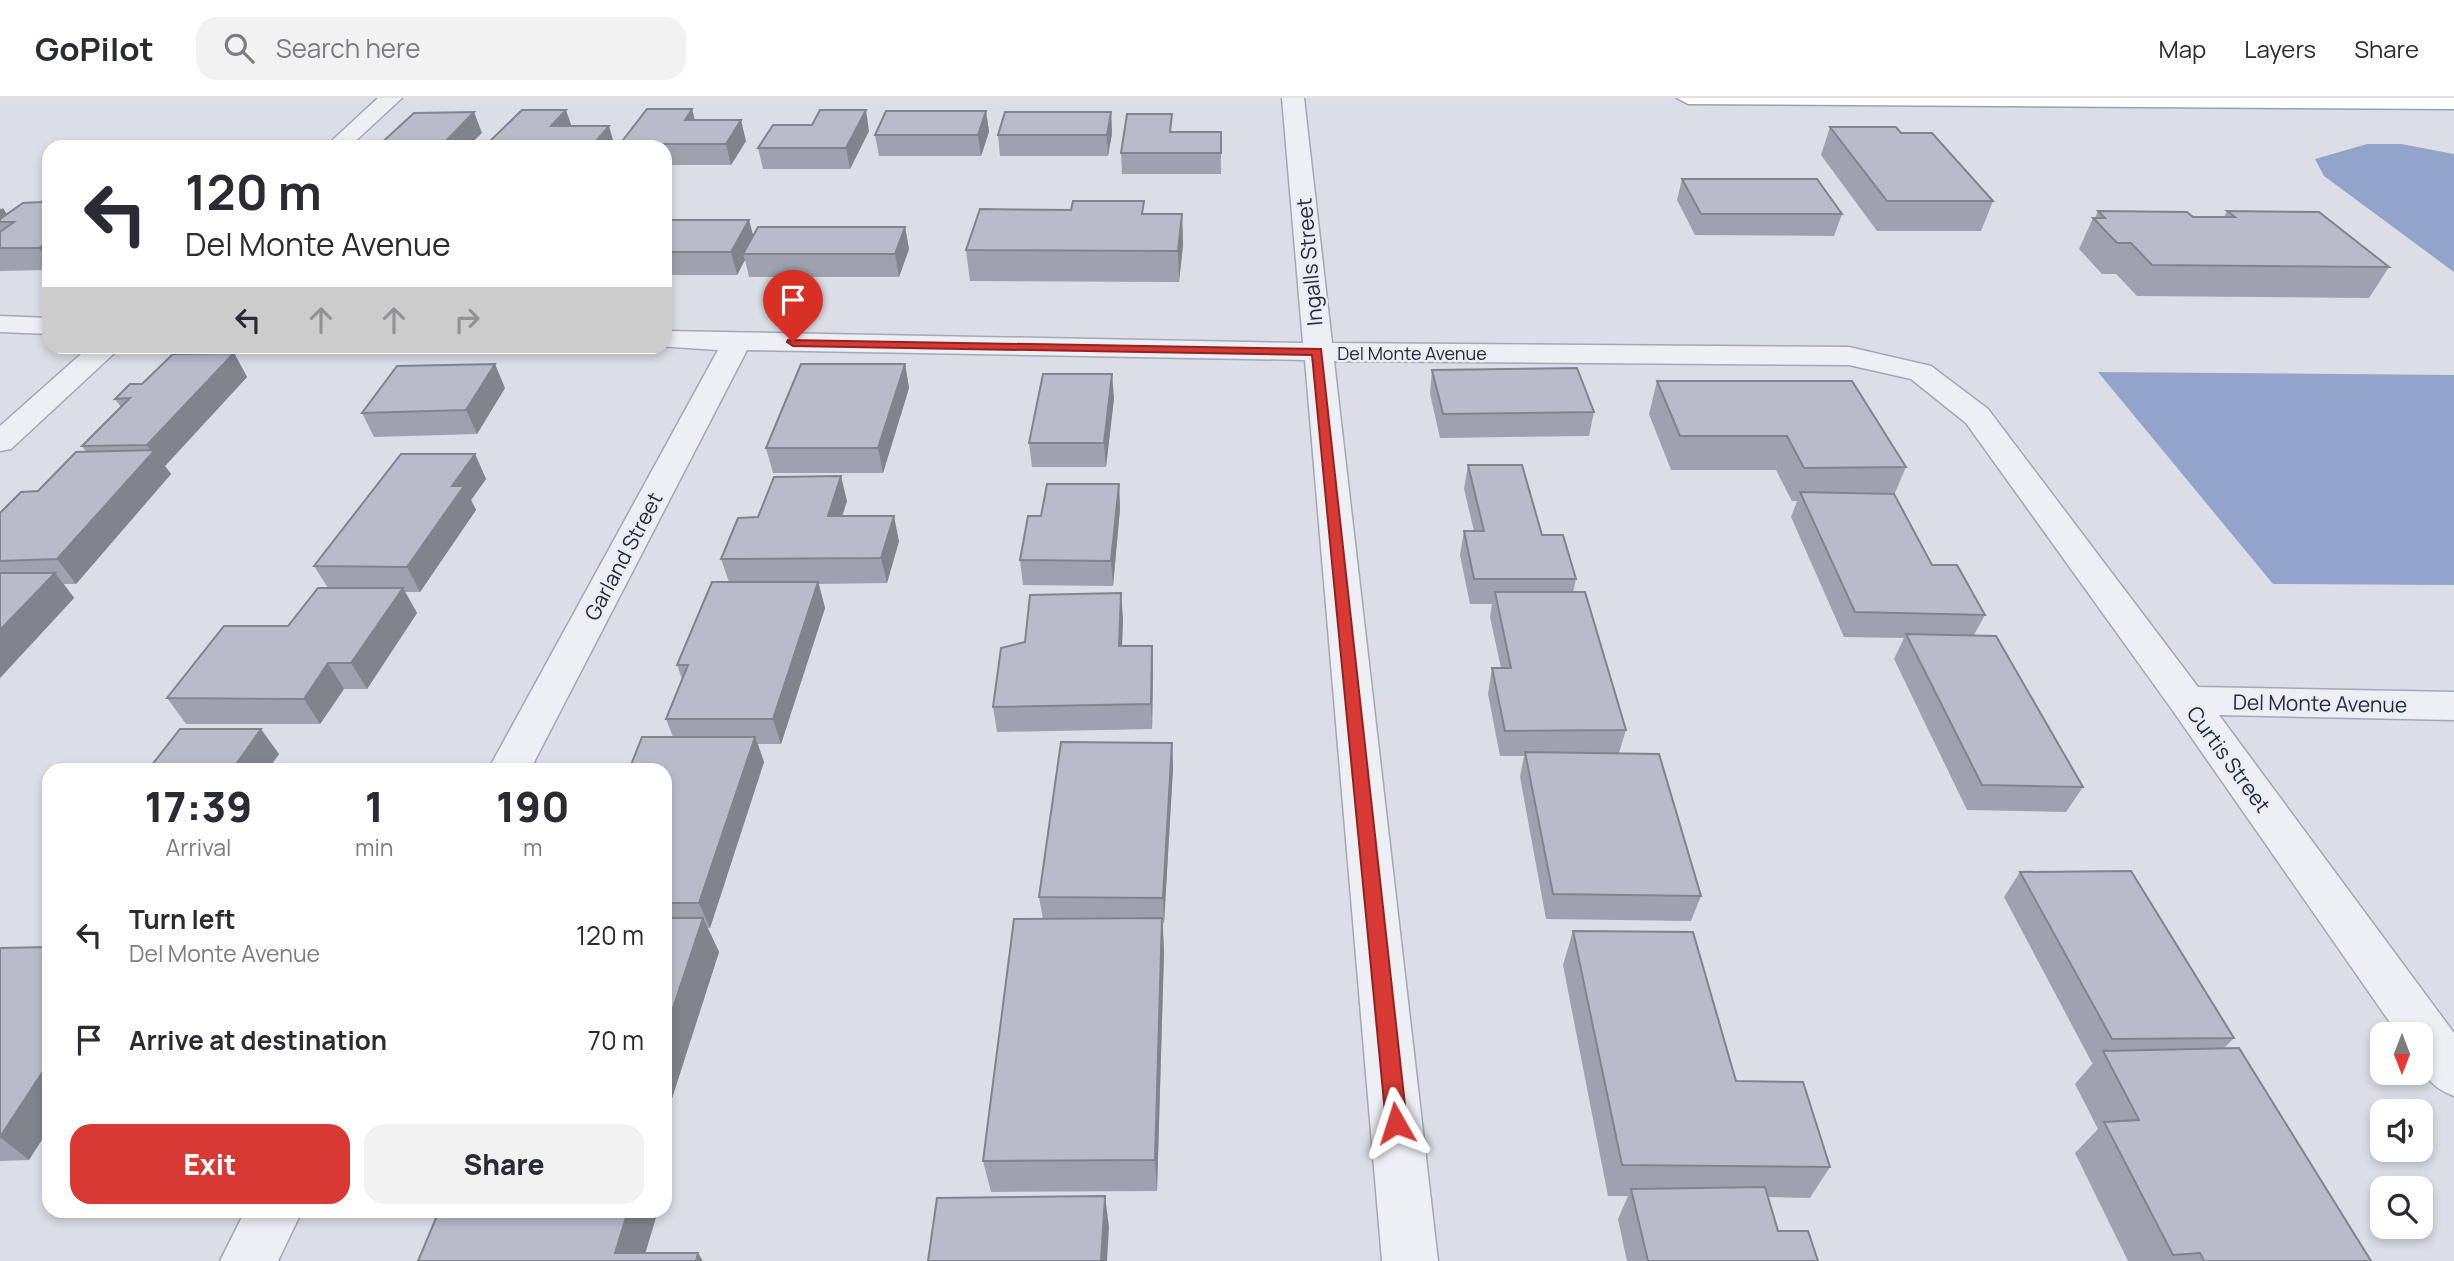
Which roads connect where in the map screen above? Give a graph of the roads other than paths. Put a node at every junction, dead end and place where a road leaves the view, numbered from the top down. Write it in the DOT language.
graph roads {
  1 [pos="391,98"];
  2 [pos="1293,98"];
  3 [pos="1688,98"];
  4 [pos="2454,103"];
  5 [pos="344,140"];
  6 [pos="0,324"];
  7 [pos="42,326"];
  8 [pos="672,340"];
  9 [pos="737,341"];
  10 [pos="1317,352"];
  11 [pos="99,354"];
  12 [pos="0,442"];
  13 [pos="2000,447"];
  14 [pos="2187,701"];
  15 [pos="2454,706"];
  16 [pos="513,763"];
  17 [pos="2454,1073"];
  18 [pos="271,1218"];
  19 [pos="248,1261"];
  20 [pos="1410,1261"];
  1 -- 5 [label="street"];
  2 -- 10 [label="street, Ingalls Street"];
  3 -- 4 [label="main road"];
  6 -- 7 [label="street"];
  8 -- 9 [label="street, Del Monte Avenue"];
  9 -- 10 [label="street, Del Monte Avenue"];
  9 -- 16 [label="street, Garland Street"];
  10 -- 13 [label="street, Del Monte Avenue"];
  10 -- 20 [label="street, Ingalls Street"];
  11 -- 12 [label="street"];
  13 -- 14 [label="street, Curtis Street"];
  14 -- 15 [label="street, Del Monte Avenue"];
  14 -- 17 [label="street, Curtis Street"];
  18 -- 19 [label="street"];
}
